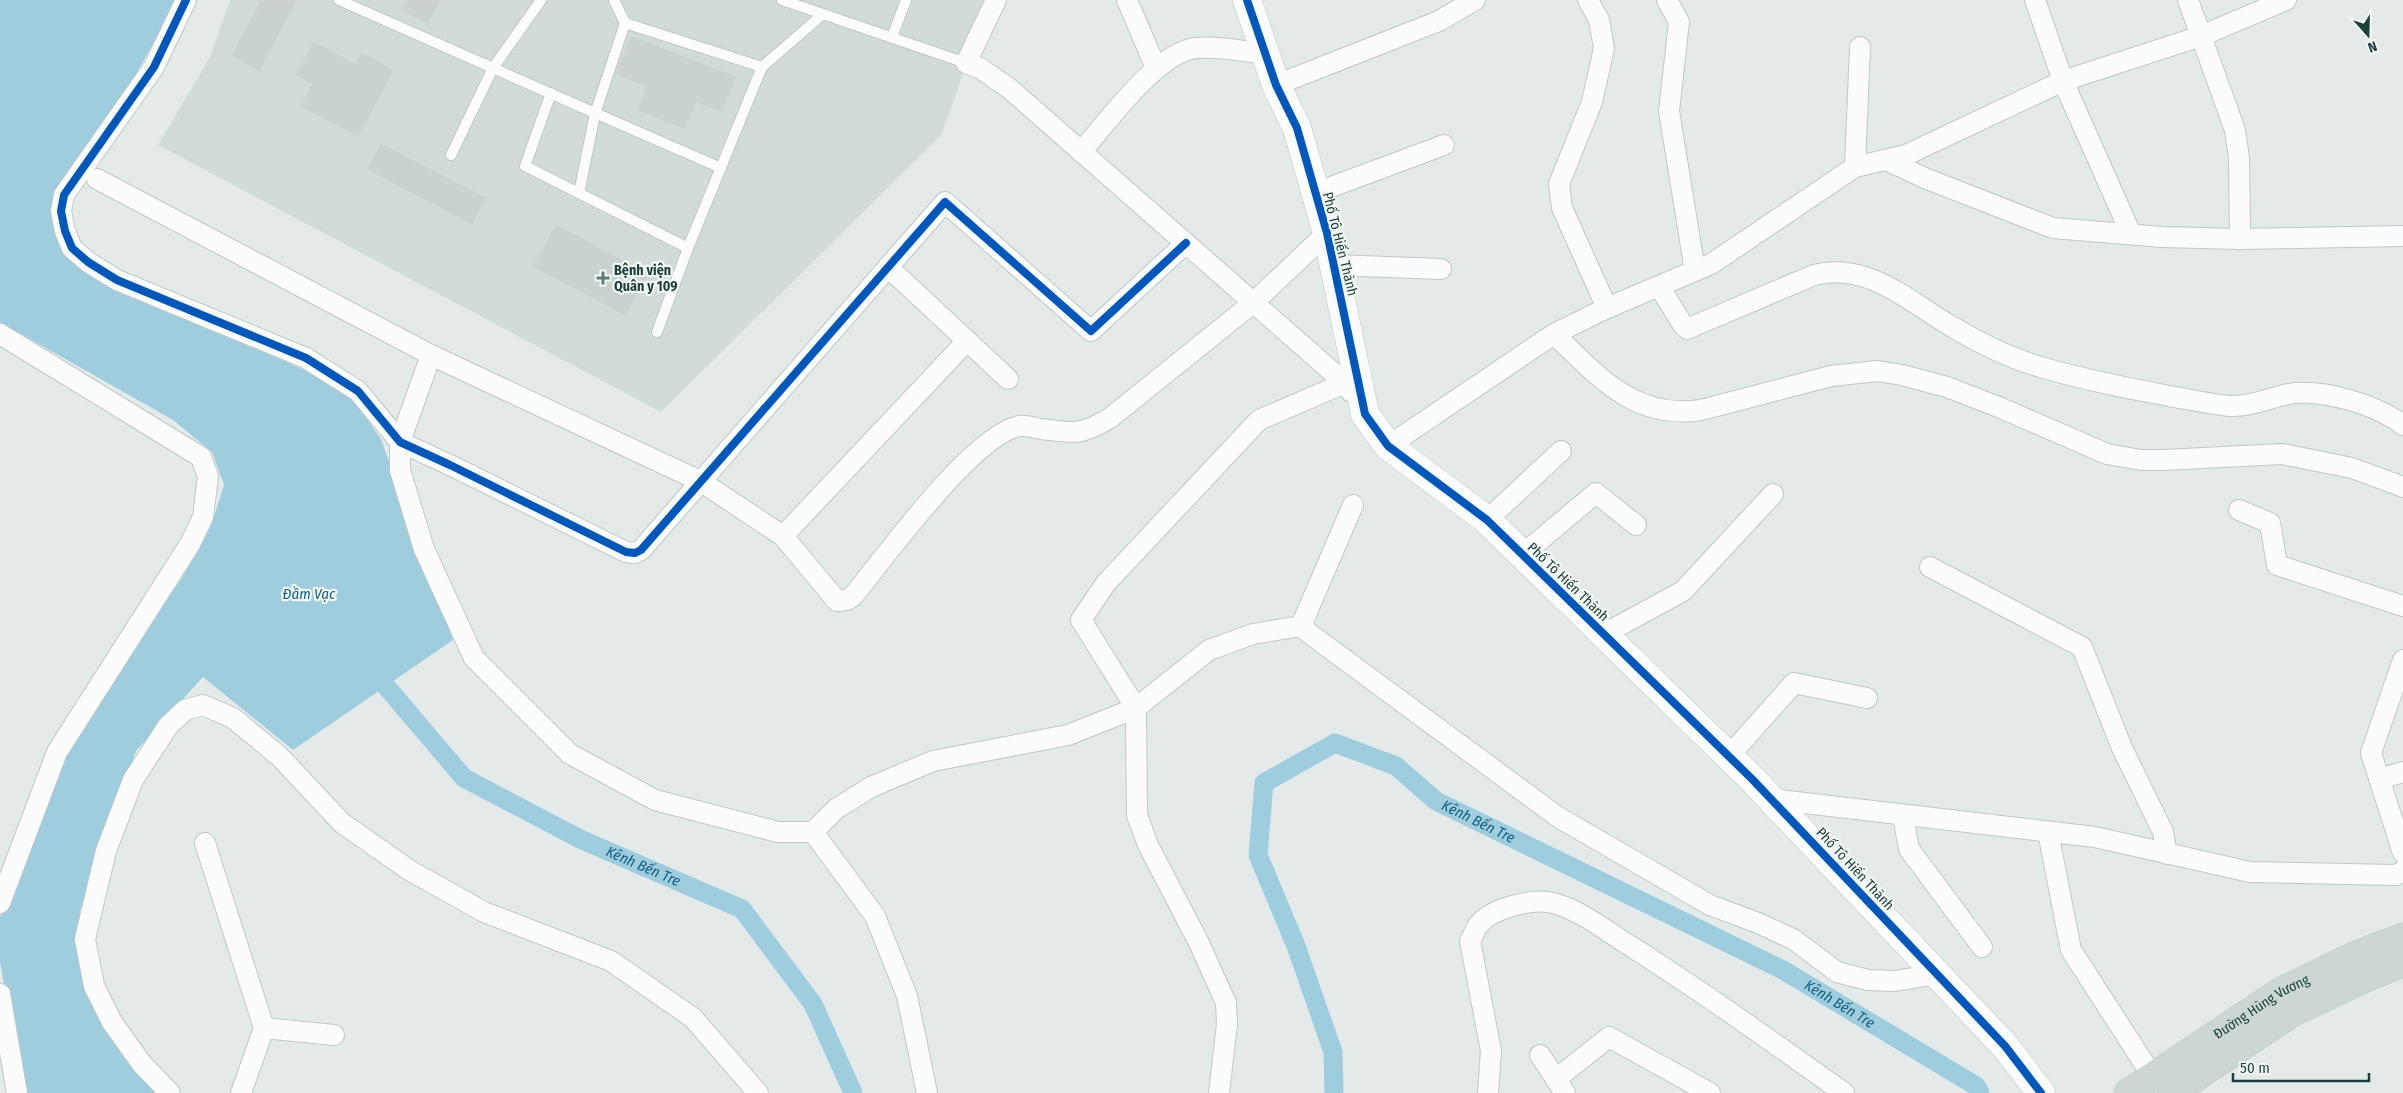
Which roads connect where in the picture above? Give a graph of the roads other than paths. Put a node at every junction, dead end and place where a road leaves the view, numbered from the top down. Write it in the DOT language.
graph roads {
  1 [pos="186,0"];
  2 [pos="339,0"];
  3 [pos="540,0"];
  4 [pos="614,0"];
  5 [pos="782,0"];
  6 [pos="906,0"];
  7 [pos="996,0"];
  8 [pos="1127,0"];
  9 [pos="1247,0"];
  10 [pos="1475,0"];
  11 [pos="1588,0"];
  12 [pos="1667,0"];
  13 [pos="2035,0"];
  14 [pos="2188,0"];
  15 [pos="2286,0"];
  16 [pos="823,14"];
  17 [pos="624,23"];
  18 [pos="2201,36"];
  19 [pos="892,38"];
  20 [pos="1860,46"];
  21 [pos="1265,54"];
  22 [pos="966,63"];
  23 [pos="762,67"];
  24 [pos="494,68"];
  25 [pos="1156,68"];
  26 [pos="2063,81"];
  27 [pos="1276,85"];
  28 [pos="551,93"];
  29 [pos="595,114"];
  30 [pos="1444,145"];
  31 [pos="1081,152"];
  32 [pos="451,155"];
  33 [pos="1886,160"];
  34 [pos="1855,167"];
  35 [pos="721,168"];
  36 [pos="97,179"];
  37 [pos="579,193"];
  38 [pos="1315,193"];
  39 [pos="1327,232"];
  40 [pos="2131,234"];
  41 [pos="2403,236"];
  42 [pos="2240,239"];
  43 [pos="1186,244"];
  44 [pos="688,248"];
  45 [pos="1334,265"];
  46 [pos="888,267"];
  47 [pos="1441,270"];
  48 [pos="1695,271"];
  49 [pos="1659,286"];
  50 [pos="1253,302"];
  51 [pos="1607,308"];
  52 [pos="656,332"];
  53 [pos="0,334"];
  54 [pos="1554,334"];
  55 [pos="967,341"];
  56 [pos="430,354"];
  57 [pos="1008,379"];
  58 [pos="1345,383"];
  59 [pos="1365,414"];
  60 [pos="2403,425"];
  61 [pos="400,442"];
  62 [pos="1388,446"];
  63 [pos="1561,451"];
  64 [pos="700,481"];
  65 [pos="2403,487"];
  66 [pos="1773,494"];
  67 [pos="1353,505"];
  68 [pos="2239,510"];
  69 [pos="1487,520"];
  70 [pos="1636,525"];
  71 [pos="783,536"];
  72 [pos="1522,555"];
  73 [pos="1930,567"];
  74 [pos="2403,606"];
  75 [pos="1300,626"];
  76 [pos="1604,634"];
  77 [pos="2403,660"];
  78 [pos="1867,698"];
  79 [pos="1136,708"];
  80 [pos="1729,756"];
  81 [pos="2403,772"];
  82 [pos="2379,778"];
  83 [pos="1771,799"];
  84 [pos="1903,816"];
  85 [pos="813,832"];
  86 [pos="2048,832"];
  87 [pos="204,843"];
  88 [pos="2403,853"];
  89 [pos="2167,854"];
  90 [pos="2403,871"];
  91 [pos="0,904"];
  92 [pos="2403,937"];
  93 [pos="1982,948"];
  94 [pos="2403,963"];
  95 [pos="1936,974"];
  96 [pos="0,994"];
  97 [pos="264,1028"];
  98 [pos="334,1036"];
  99 [pos="1540,1055"];
  100 [pos="2162,1085"];
  101 [pos="1560,1086"];
  102 [pos="17,1093"];
  103 [pos="170,1093"];
  104 [pos="241,1093"];
  105 [pos="758,1093"];
  106 [pos="927,1093"];
  107 [pos="1219,1093"];
  108 [pos="1488,1093"];
  109 [pos="1710,1093"];
  110 [pos="1844,1093"];
  111 [pos="2040,1093"];
  112 [pos="2128,1093"];
  1 -- 61 [label="street"];
  2 -- 24 [label="lane"];
  3 -- 24 [label="lane"];
  4 -- 17 [label="lane"];
  5 -- 16 [label="lane"];
  6 -- 19 [label="lane"];
  7 -- 22 [label="street"];
  8 -- 25 [label="street"];
  9 -- 21 [label="street, Phố Tô Hiến Thành"];
  10 -- 27 [label="street"];
  11 -- 51 [label="street"];
  12 -- 48 [label="street"];
  13 -- 26 [label="street"];
  14 -- 18 [label="street"];
  15 -- 18 [label="street"];
  16 -- 19 [label="lane"];
  16 -- 23 [label="lane"];
  17 -- 23 [label="lane"];
  17 -- 29 [label="lane"];
  18 -- 26 [label="street"];
  18 -- 42 [label="street"];
  19 -- 22 [label="lane"];
  20 -- 34 [label="street"];
  21 -- 25 [label="street"];
  21 -- 27 [label="street, Phố Tô Hiến Thành"];
  22 -- 31 [label="street"];
  23 -- 35 [label="lane"];
  24 -- 28 [label="lane"];
  24 -- 32 [label="lane"];
  25 -- 31 [label="street"];
  26 -- 33 [label="street"];
  26 -- 40 [label="street"];
  27 -- 38 [label="street, Phố Tô Hiến Thành"];
  28 -- 29 [label="lane"];
  28 -- 37 [label="lane"];
  29 -- 35 [label="lane"];
  29 -- 37 [label="lane"];
  30 -- 38 [label="street"];
  31 -- 43 [label="street"];
  33 -- 34 [label="street"];
  33 -- 40 [label="street"];
  34 -- 48 [label="street"];
  35 -- 44 [label="lane"];
  36 -- 56 [label="street"];
  37 -- 44 [label="lane"];
  38 -- 39 [label="street, Phố Tô Hiến Thành"];
  39 -- 45 [label="street, Phố Tô Hiến Thành"];
  39 -- 50 [label="street"];
  40 -- 42 [label="street"];
  41 -- 42 [label="street"];
  43 -- 46 [label="street"];
  43 -- 50 [label="street"];
  44 -- 52 [label="lane"];
  45 -- 47 [label="street"];
  45 -- 59 [label="street, Phố Tô Hiến Thành"];
  46 -- 55 [label="street"];
  46 -- 64 [label="street"];
  48 -- 49 [label="street"];
  49 -- 51 [label="street"];
  49 -- 60 [label="street"];
  50 -- 58 [label="street"];
  50 -- 71 [label="street"];
  51 -- 54 [label="street"];
  53 -- 91 [label="street"];
  54 -- 62 [label="street"];
  54 -- 65 [label="street"];
  55 -- 57 [label="street"];
  55 -- 71 [label="street"];
  56 -- 61 [label="street"];
  56 -- 64 [label="street"];
  58 -- 59 [label="street"];
  58 -- 79 [label="street"];
  59 -- 62 [label="street, Phố Tô Hiến Thành"];
  61 -- 64 [label="street"];
  61 -- 85 [label="street"];
  62 -- 69 [label="street, Phố Tô Hiến Thành"];
  63 -- 69 [label="street"];
  64 -- 71 [label="street"];
  66 -- 76 [label="street"];
  67 -- 75 [label="street"];
  68 -- 74 [label="street"];
  69 -- 72 [label="street, Phố Tô Hiến Thành"];
  70 -- 72 [label="street"];
  72 -- 76 [label="street, Phố Tô Hiến Thành"];
  73 -- 89 [label="street"];
  75 -- 79 [label="street"];
  75 -- 95 [label="street"];
  76 -- 80 [label="street, Phố Tô Hiến Thành"];
  77 -- 82 [label="street"];
  78 -- 80 [label="street"];
  79 -- 85 [label="street"];
  79 -- 107 [label="street"];
  80 -- 83 [label="street, Phố Tô Hiến Thành"];
  81 -- 82 [label="street"];
  82 -- 88 [label="street"];
  83 -- 84 [label="street"];
  83 -- 95 [label="street, Phố Tô Hiến Thành"];
  84 -- 86 [label="street"];
  84 -- 93 [label="street"];
  85 -- 106 [label="street"];
  86 -- 89 [label="street"];
  86 -- 100 [label="street"];
  87 -- 97 [label="street"];
  89 -- 90 [label="street"];
  92 -- 100 [label="main road, Đường Hùng Vương"];
  94 -- 100 [label="main road, Đường Hùng Vương"];
  95 -- 111 [label="street, Phố Tô Hiến Thành"];
  96 -- 102 [label="street"];
  97 -- 98 [label="street"];
  97 -- 104 [label="street"];
  99 -- 101 [label="street"];
  100 -- 112 [label="main road, Đường Hùng Vương"];
  101 -- 109 [label="street"];
  103 -- 105 [label="street"];
  108 -- 110 [label="street"];
}
